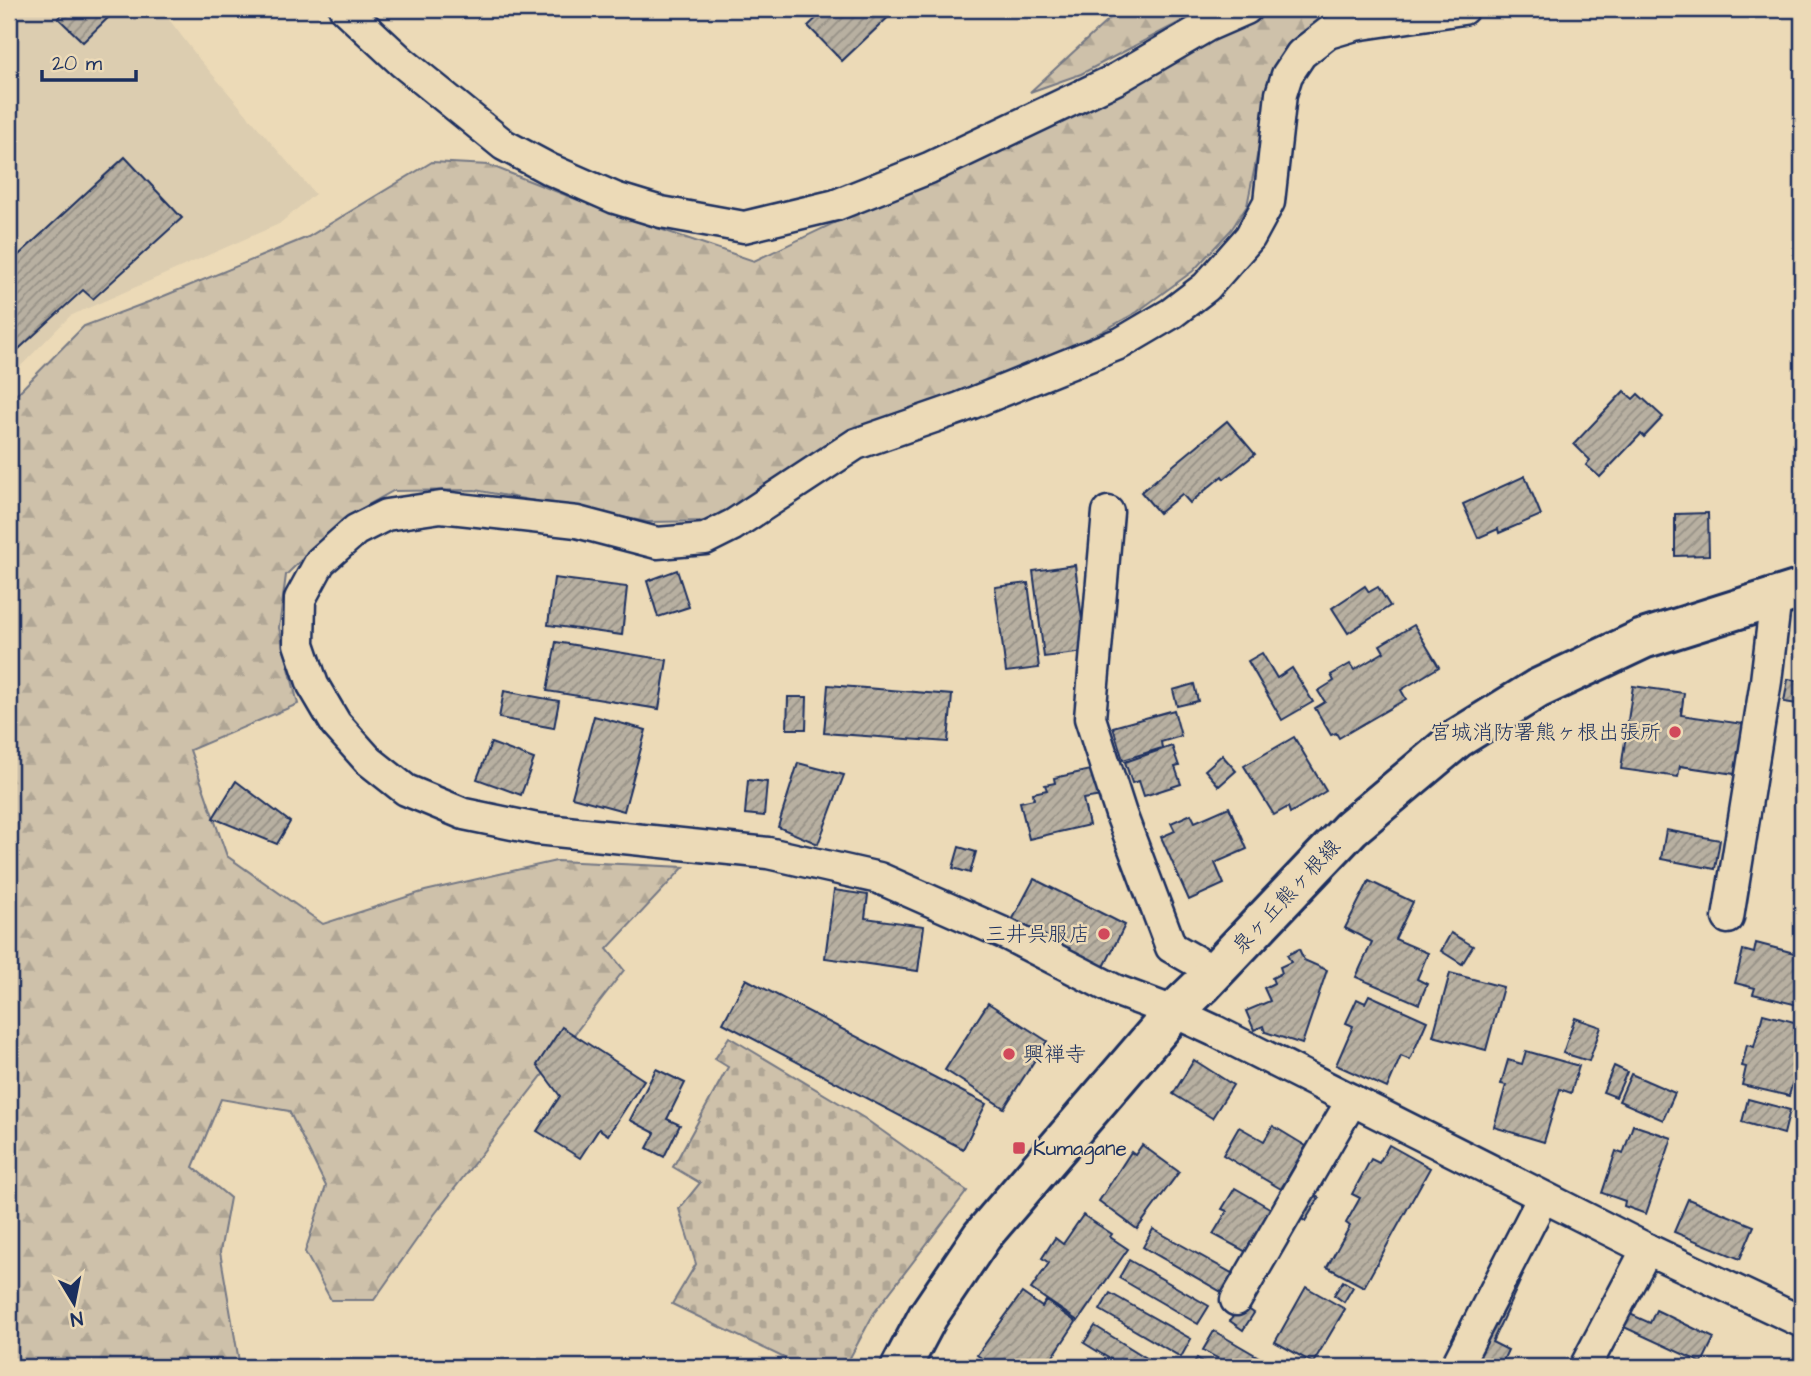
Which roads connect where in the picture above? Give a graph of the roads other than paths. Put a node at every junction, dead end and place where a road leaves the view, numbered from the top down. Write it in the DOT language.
graph roads {
  1 [pos="345,9"];
  2 [pos="1246,9"];
  3 [pos="1463,9"];
  4 [pos="1108,512"];
  5 [pos="1789,592"];
  6 [pos="1728,918"];
  7 [pos="1215,972"];
  8 [pos="1174,1012"];
  9 [pos="1352,1100"];
  10 [pos="1543,1197"];
  11 [pos="1647,1249"];
  12 [pos="1236,1300"];
  13 [pos="1802,1322"];
  14 [pos="901,1367"];
  15 [pos="1456,1367"];
  16 [pos="1584,1367"];
  1 -- 2 [label="street"];
  3 -- 8 [label="street"];
  4 -- 7 [label="street"];
  5 -- 6 [label="street"];
  5 -- 7 [label="main road, 泉ヶ丘熊ヶ根線"];
  7 -- 8 [label="main road, 泉ヶ丘熊ヶ根線"];
  8 -- 9 [label="street"];
  8 -- 14 [label="main road, 泉ヶ丘熊ヶ根線"];
  9 -- 10 [label="street"];
  9 -- 12 [label="street"];
  10 -- 11 [label="street"];
  10 -- 15 [label="street"];
  11 -- 13 [label="street"];
  11 -- 16 [label="street"];
}
